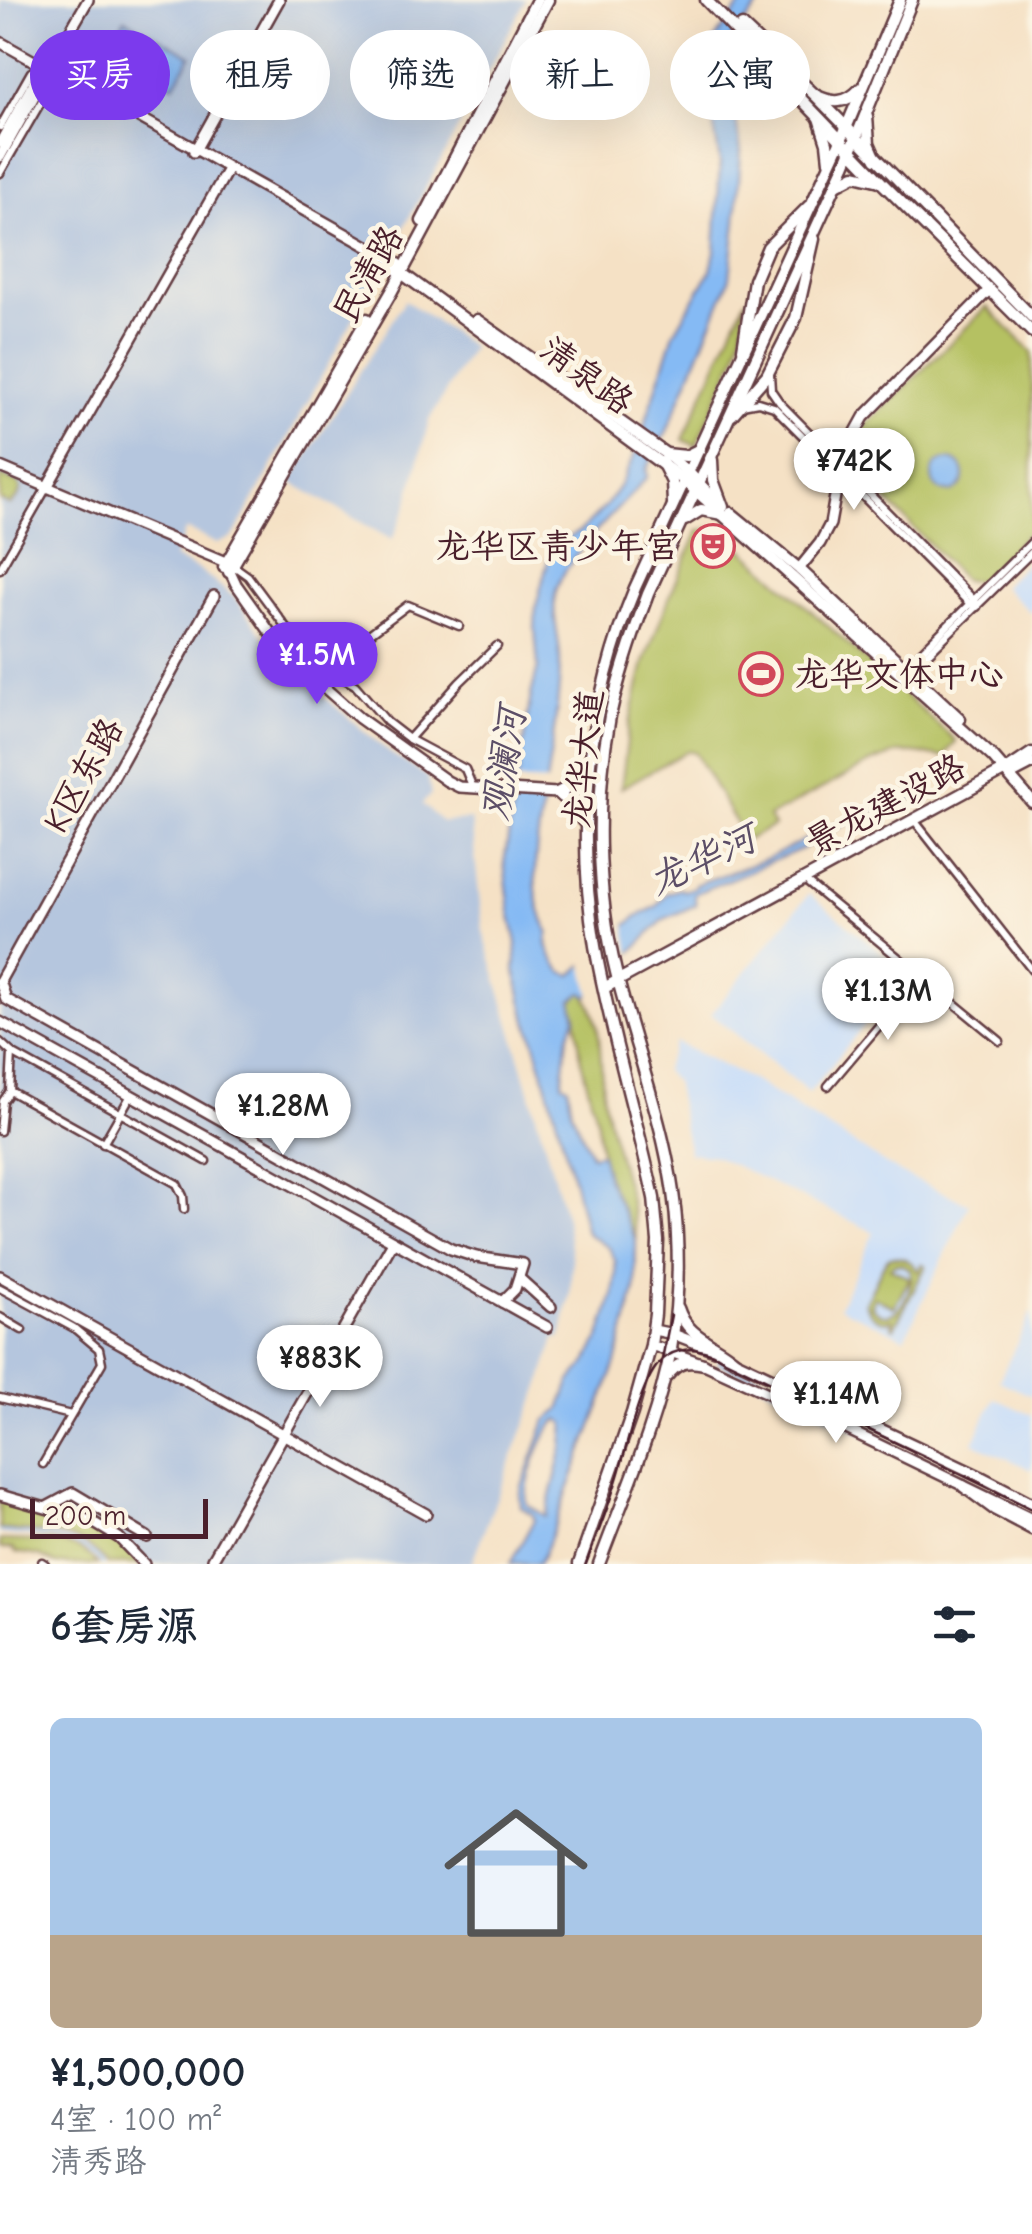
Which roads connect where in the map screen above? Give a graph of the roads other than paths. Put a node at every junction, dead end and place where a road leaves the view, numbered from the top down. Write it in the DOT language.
graph roads {
  1 [pos="85,0"];
  2 [pos="279,0"];
  3 [pos="537,0"];
  4 [pos="548,0"];
  5 [pos="706,0"];
  6 [pos="900,0"];
  7 [pos="912,0"];
  8 [pos="719,6"];
  9 [pos="68,30"];
  10 [pos="741,30"];
  11 [pos="0,42"];
  12 [pos="30,60"];
  13 [pos="864,85"];
  14 [pos="30,88"];
  15 [pos="810,91"];
  16 [pos="30,95"];
  17 [pos="815,95"];
  18 [pos="30,100"];
  19 [pos="30,106"];
  20 [pos="810,108"];
  21 [pos="868,110"];
  22 [pos="819,118"];
  23 [pos="136,120"];
  24 [pos="0,127"];
  25 [pos="846,128"];
  26 [pos="841,140"];
  27 [pos="0,142"];
  28 [pos="854,145"];
  29 [pos="194,152"];
  30 [pos="0,156"];
  31 [pos="876,159"];
  32 [pos="827,170"];
  33 [pos="227,171"];
  34 [pos="0,173"];
  35 [pos="880,181"];
  36 [pos="835,186"];
  37 [pos="813,202"];
  38 [pos="816,228"];
  39 [pos="400,268"];
  40 [pos="990,290"];
  41 [pos="1032,317"];
  42 [pos="1032,332"];
  43 [pos="741,360"];
  44 [pos="771,368"];
  45 [pos="741,405"];
  46 [pos="729,419"];
  47 [pos="701,448"];
  48 [pos="664,458"];
  49 [pos="712,458"];
  50 [pos="840,467"];
  51 [pos="0,469"];
  52 [pos="687,477"];
  53 [pos="698,487"];
  54 [pos="46,488"];
  55 [pos="673,507"];
  56 [pos="722,510"];
  57 [pos="681,524"];
  58 [pos="1032,542"];
  59 [pos="1032,552"];
  60 [pos="228,567"];
  61 [pos="0,569"];
  62 [pos="799,570"];
  63 [pos="214,596"];
  64 [pos="974,604"];
  65 [pos="458,626"];
  66 [pos="497,646"];
  67 [pos="324,668"];
  68 [pos="907,670"];
  69 [pos="409,739"];
  70 [pos="1032,753"];
  71 [pos="1032,763"];
  72 [pos="589,768"];
  73 [pos="1010,771"];
  74 [pos="473,788"];
  75 [pos="1032,791"];
  76 [pos="558,793"];
  77 [pos="1032,802"];
  78 [pos="916,822"];
  79 [pos="586,826"];
  80 [pos="809,884"];
  81 [pos="1032,970"];
  82 [pos="922,976"];
  83 [pos="618,979"];
  84 [pos="0,981"];
  85 [pos="604,988"];
  86 [pos="0,1022"];
  87 [pos="1000,1040"];
  88 [pos="0,1042"];
  89 [pos="12,1053"];
  90 [pos="828,1086"];
  91 [pos="10,1091"];
  92 [pos="131,1095"];
  93 [pos="120,1113"];
  94 [pos="0,1131"];
  95 [pos="102,1144"];
  96 [pos="206,1161"];
  97 [pos="184,1209"];
  98 [pos="394,1242"];
  99 [pos="0,1276"];
  100 [pos="520,1279"];
  101 [pos="0,1288"];
  102 [pos="676,1293"];
  103 [pos="502,1302"];
  104 [pos="552,1307"];
  105 [pos="0,1317"];
  106 [pos="547,1327"];
  107 [pos="22,1330"];
  108 [pos="654,1330"];
  109 [pos="673,1334"];
  110 [pos="651,1345"];
  111 [pos="670,1351"];
  112 [pos="734,1360"];
  113 [pos="704,1364"];
  114 [pos="660,1390"];
  115 [pos="0,1398"];
  116 [pos="71,1415"];
  117 [pos="284,1434"];
  118 [pos="43,1464"];
  119 [pos="963,1486"];
  120 [pos="0,1495"];
  121 [pos="1032,1503"];
  122 [pos="47,1507"];
  123 [pos="426,1514"];
  124 [pos="1032,1520"];
  125 [pos="130,1527"];
  126 [pos="1032,1529"];
  127 [pos="148,1537"];
  128 [pos="135,1554"];
  129 [pos="213,1559"];
  130 [pos="144,1564"];
  131 [pos="579,1564"];
  132 [pos="599,1564"];
  1 -- 9 [label="street"];
  2 -- 29 [label="street"];
  3 -- 39 [label="main road, 民清路"];
  4 -- 39 [label="main road, 民清路"];
  5 -- 8 [label="main road"];
  6 -- 13 [label="main road, 龙华大道"];
  7 -- 21 [label="main road, 龙华大道"];
  8 -- 10 [label="main road"];
  11 -- 12 [label="street, 清泉路"];
  13 -- 17 [label="main road"];
  13 -- 25 [label="main road, 龙华大道"];
  14 -- 24 [label="street"];
  15 -- 17 [label="main road"];
  16 -- 27 [label="street"];
  17 -- 25 [label="main road"];
  18 -- 30 [label="street"];
  19 -- 34 [label="street"];
  20 -- 22 [label="main road"];
  21 -- 28 [label="main road, 龙华大道"];
  21 -- 31 [label="main road"];
  22 -- 26 [label="main road"];
  22 -- 32 [label="main road"];
  23 -- 29 [label="street, 清泉路"];
  25 -- 26 [label="main road, 龙华大道"];
  25 -- 28 [label="main road"];
  26 -- 28 [label="main road"];
  26 -- 32 [label="main road, 龙华大道"];
  28 -- 31 [label="main road"];
  28 -- 35 [label="main road"];
  28 -- 36 [label="main road, 龙华大道"];
  29 -- 33 [label="street, 清泉路"];
  31 -- 41 [label="main road"];
  32 -- 37 [label="main road, 龙华大道"];
  33 -- 39 [label="street, 清泉路"];
  33 -- 54 [label="street"];
  35 -- 36 [label="main road"];
  35 -- 40 [label="main road"];
  36 -- 38 [label="main road, 龙华大道"];
  37 -- 43 [label="main road, 龙华大道"];
  37 -- 43 [label="main road"];
  38 -- 44 [label="main road"];
  38 -- 46 [label="main road, 龙华大道"];
  39 -- 48 [label="main road, 清泉路"];
  39 -- 60 [label="main road, 民清路"];
  40 -- 42 [label="main road"];
  40 -- 50 [label="street"];
  43 -- 47 [label="main road, 龙华大道"];
  44 -- 45 [label="main road"];
  44 -- 50 [label="street"];
  45 -- 46 [label="main road"];
  45 -- 50 [label="street"];
  46 -- 49 [label="main road, 龙华大道"];
  47 -- 48 [label="main road"];
  47 -- 52 [label="main road, 龙华大道"];
  48 -- 52 [label="main road, 清泉路"];
  48 -- 55 [label="main road"];
  49 -- 53 [label="main road, 龙华大道"];
  49 -- 56 [label="main road"];
  50 -- 62 [label="street"];
  50 -- 64 [label="street"];
  51 -- 54 [label="street"];
  52 -- 53 [label="main road, 清泉路"];
  52 -- 55 [label="main road, 龙华大道"];
  53 -- 56 [label="main road, 清泉路"];
  53 -- 57 [label="main road, 龙华大道"];
  54 -- 60 [label="street"];
  54 -- 61 [label="street"];
  55 -- 72 [label="main road, 龙华大道"];
  56 -- 57 [label="main road"];
  56 -- 62 [label="main road, 清泉路"];
  56 -- 73 [label="main road, 清泉路"];
  57 -- 83 [label="main road, 龙华大道"];
  58 -- 64 [label="street"];
  59 -- 64 [label="street"];
  60 -- 67 [label="street"];
  60 -- 74 [label="street"];
  62 -- 68 [label="main road, 清泉路"];
  63 -- 84 [label="street, K区东路"];
  64 -- 68 [label="street"];
  65 -- 67 [label="street"];
  66 -- 69 [label="street"];
  67 -- 69 [label="street"];
  68 -- 73 [label="main road, 清泉路"];
  69 -- 74 [label="street"];
  70 -- 73 [label="main road, 景龙建设路"];
  71 -- 73 [label="main road, 景龙建设路"];
  72 -- 76 [label="main road"];
  72 -- 79 [label="main road, 龙华大道"];
  73 -- 75 [label="main road, 清泉路"];
  73 -- 77 [label="main road, 清泉路"];
  73 -- 78 [label="main road, 景龙建设路"];
  74 -- 76 [label="street"];
  76 -- 79 [label="main road"];
  78 -- 80 [label="main road, 景龙建设路"];
  78 -- 81 [label="street"];
  78 -- 83 [label="main road, 景龙建设路"];
  79 -- 85 [label="main road, 龙华大道"];
  80 -- 82 [label="street"];
  80 -- 83 [label="main road, 景龙建设路"];
  82 -- 87 [label="street"];
  82 -- 90 [label="street"];
  83 -- 85 [label="main road, 景龙建设路"];
  83 -- 102 [label="main road, 龙华大道"];
  84 -- 100 [label="street"];
  85 -- 108 [label="main road, 龙华大道"];
  86 -- 92 [label="street"];
  88 -- 89 [label="street"];
  89 -- 91 [label="street"];
  89 -- 93 [label="street"];
  91 -- 94 [label="street"];
  91 -- 95 [label="street"];
  92 -- 93 [label="street"];
  92 -- 98 [label="street"];
  93 -- 95 [label="street"];
  93 -- 96 [label="street"];
  95 -- 97 [label="street"];
  98 -- 103 [label="street"];
  98 -- 117 [label="street"];
  99 -- 117 [label="street"];
  100 -- 103 [label="street"];
  100 -- 104 [label="street"];
  101 -- 116 [label="street"];
  102 -- 109 [label="main road, 龙华大道"];
  102 -- 112 [label="main road"];
  103 -- 106 [label="street"];
  105 -- 107 [label="street"];
  108 -- 109 [label="street"];
  108 -- 110 [label="main road, 龙华大道"];
  109 -- 111 [label="main road, 龙华大道"];
  109 -- 112 [label="street"];
  110 -- 111 [label="street"];
  110 -- 131 [label="main road, 龙华大道"];
  111 -- 113 [label="street"];
  111 -- 114 [label="main road, 龙华大道"];
  112 -- 121 [label="street"];
  113 -- 114 [label="main road"];
  113 -- 119 [label="street"];
  114 -- 132 [label="main road, 龙华大道"];
  115 -- 116 [label="street"];
  116 -- 118 [label="street"];
  117 -- 123 [label="street"];
  117 -- 129 [label="street"];
  119 -- 124 [label="street"];
  119 -- 126 [label="main road"];
  120 -- 122 [label="street"];
  122 -- 125 [label="street"];
  122 -- 128 [label="street"];
  125 -- 127 [label="street"];
  125 -- 128 [label="street"];
  128 -- 130 [label="street"];
}
